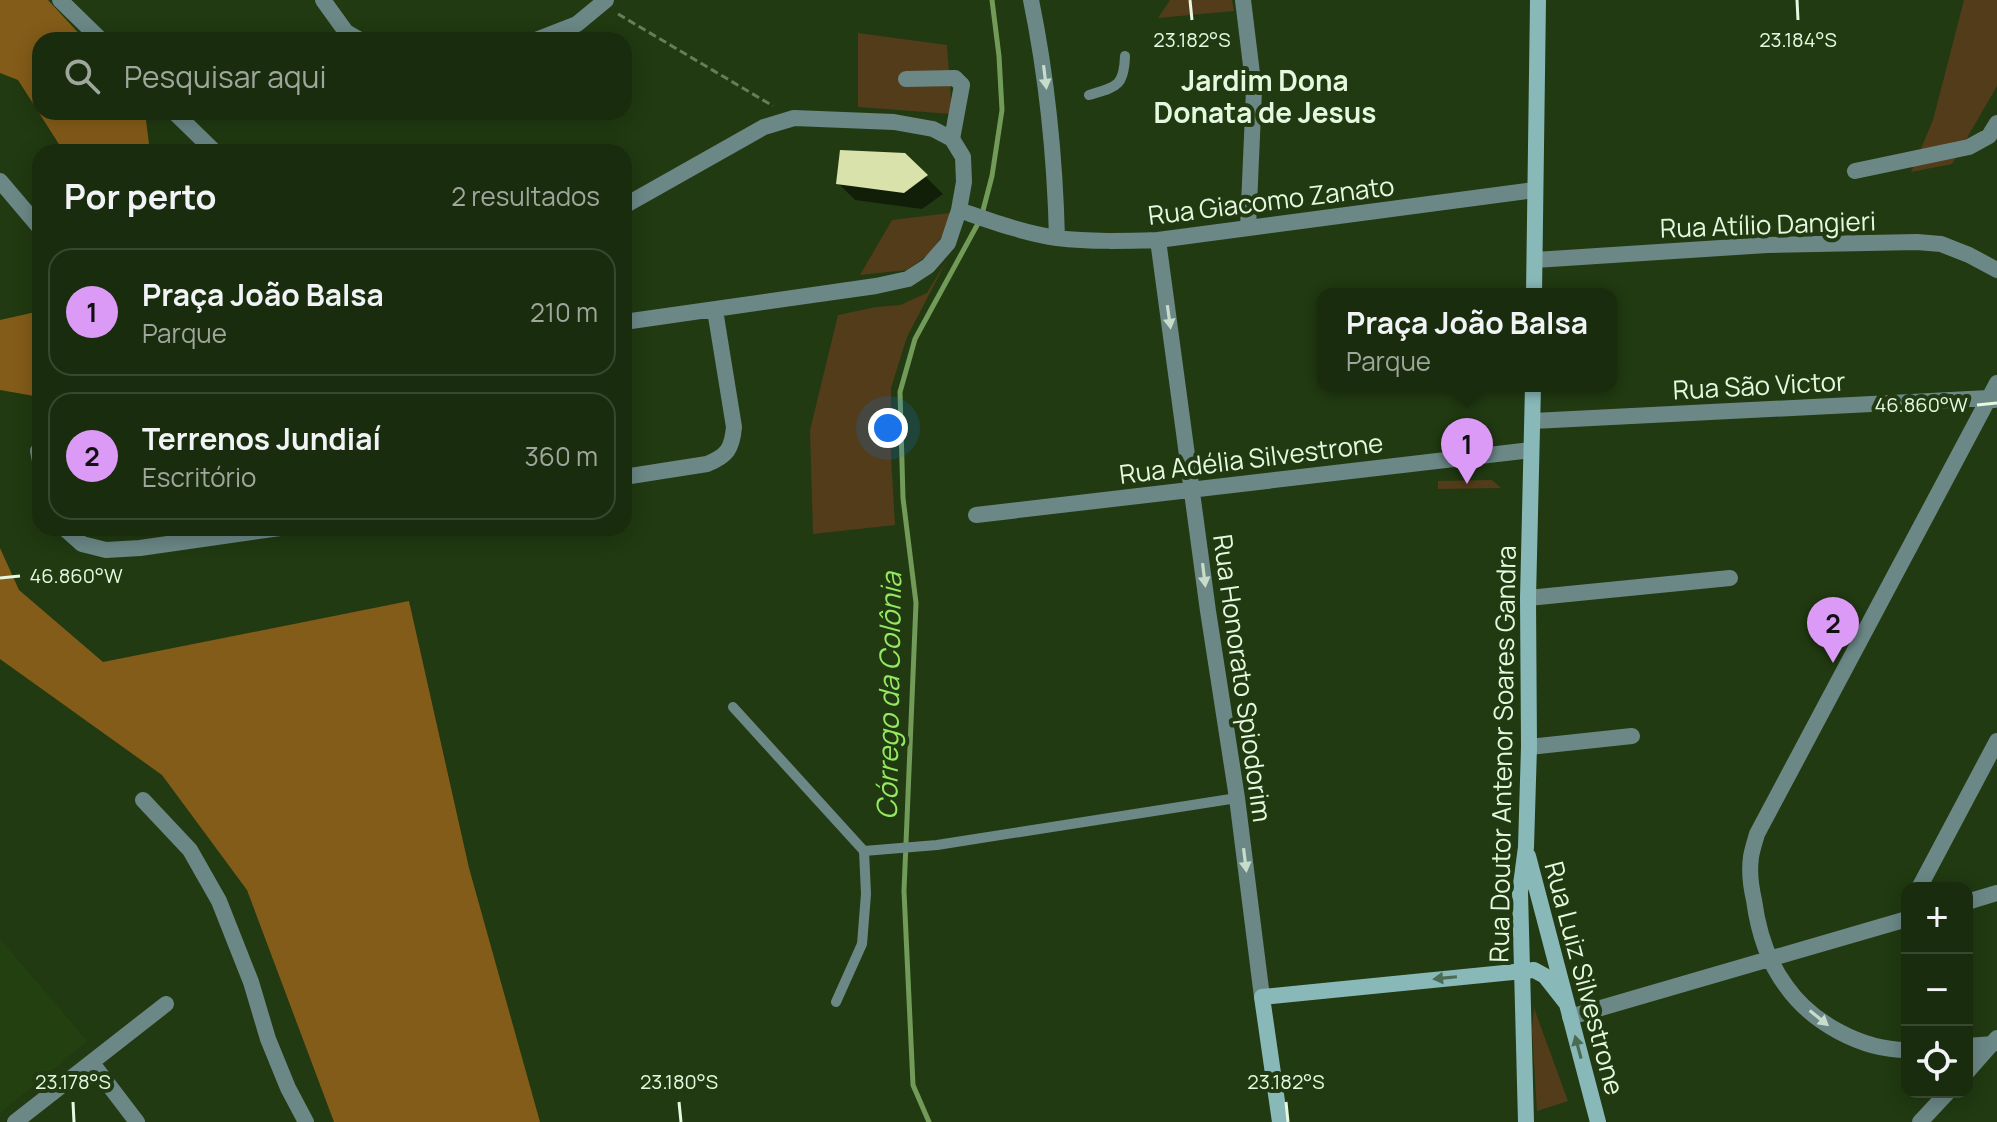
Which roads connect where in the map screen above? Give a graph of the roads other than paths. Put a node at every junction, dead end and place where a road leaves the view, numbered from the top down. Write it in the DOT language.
graph roads {
  1 [pos="60,0"];
  2 [pos="323,0"];
  3 [pos="1031,0"];
  4 [pos="1243,0"];
  5 [pos="1538,0"];
  6 [pos="604,2"];
  7 [pos="93,32"];
  8 [pos="346,32"];
  9 [pos="556,32"];
  10 [pos="1125,56"];
  11 [pos="906,79"];
  12 [pos="1089,95"];
  13 [pos="182,120"];
  14 [pos="1997,123"];
  15 [pos="952,139"];
  16 [pos="207,144"];
  17 [pos="1855,171"];
  18 [pos="0,181"];
  19 [pos="1534,190"];
  20 [pos="632,201"];
  21 [pos="965,212"];
  22 [pos="32,219"];
  23 [pos="1248,228"];
  24 [pos="1057,238"];
  25 [pos="1158,240"];
  26 [pos="1535,260"];
  27 [pos="1997,270"];
  28 [pos="1534,288"];
  29 [pos="715,310"];
  30 [pos="632,321"];
  31 [pos="1533,392"];
  32 [pos="1994,394"];
  33 [pos="1533,421"];
  34 [pos="1531,450"];
  35 [pos="632,476"];
  36 [pos="1193,489"];
  37 [pos="976,515"];
  38 [pos="73,536"];
  39 [pos="223,536"];
  40 [pos="1730,578"];
  41 [pos="1528,598"];
  42 [pos="733,707"];
  43 [pos="1632,736"];
  44 [pos="1997,741"];
  45 [pos="1529,747"];
  46 [pos="1237,798"];
  47 [pos="143,800"];
  48 [pos="1526,847"];
  49 [pos="864,851"];
  50 [pos="1922,882"];
  51 [pos="1997,893"];
  52 [pos="1973,900"];
  53 [pos="1901,917"];
  54 [pos="1770,959"];
  55 [pos="1522,971"];
  56 [pos="1262,997"];
  57 [pos="836,1002"];
  58 [pos="166,1004"];
  59 [pos="1568,1010"];
  60 [pos="1996,1041"];
  61 [pos="1973,1045"];
  62 [pos="1901,1050"];
  63 [pos="92,1063"];
  64 [pos="1973,1066"];
  65 [pos="1942,1098"];
  66 [pos="15,1122"];
  67 [pos="137,1122"];
  68 [pos="306,1122"];
  69 [pos="1280,1122"];
  70 [pos="1526,1122"];
  71 [pos="1598,1122"];
  72 [pos="1920,1122"];
  1 -- 7 [label="street"];
  2 -- 8 [label="street"];
  3 -- 24 [label="street, one-way"];
  4 -- 23 [label="street"];
  5 -- 19 [label="main road"];
  6 -- 9 [label="street"];
  10 -- 12 [label="lane"];
  11 -- 15 [label="street"];
  13 -- 16 [label="street"];
  14 -- 17 [label="street"];
  15 -- 20 [label="street"];
  15 -- 21 [label="street"];
  18 -- 22 [label="street"];
  19 -- 23 [label="street, Rua Giacomo Zanato"];
  19 -- 26 [label="main road"];
  21 -- 24 [label="street, Rua Giacomo Zanato"];
  21 -- 29 [label="street"];
  23 -- 25 [label="street, Rua Giacomo Zanato"];
  24 -- 25 [label="street, Rua Giacomo Zanato"];
  25 -- 36 [label="street, Rua Honorato Spiodorim, one-way"];
  26 -- 27 [label="street, Rua Atílio Dangieri"];
  26 -- 28 [label="main road"];
  29 -- 30 [label="street"];
  29 -- 35 [label="street"];
  31 -- 33 [label="main road, Rua Doutor Antenor Soares Gandra"];
  32 -- 33 [label="street, Rua São Victor"];
  32 -- 54 [label="street"];
  33 -- 34 [label="main road, Rua Doutor Antenor Soares Gandra"];
  34 -- 36 [label="street, Rua Adélia Silvestrone"];
  34 -- 41 [label="main road, Rua Doutor Antenor Soares Gandra"];
  36 -- 37 [label="street, Rua Adélia Silvestrone"];
  36 -- 46 [label="street, Rua Honorato Spiodorim, one-way"];
  38 -- 39 [label="street"];
  40 -- 41 [label="street"];
  41 -- 45 [label="main road, Rua Doutor Antenor Soares Gandra"];
  42 -- 49 [label="lane"];
  43 -- 45 [label="street"];
  44 -- 50 [label="street"];
  45 -- 48 [label="main road, Rua Doutor Antenor Soares Gandra"];
  46 -- 49 [label="lane"];
  46 -- 56 [label="street, Rua Honorato Spiodorim, one-way"];
  47 -- 68 [label="street"];
  48 -- 55 [label="main road, Rua Doutor Antenor Soares Gandra"];
  48 -- 59 [label="main road, Rua Luiz Silvestrone"];
  49 -- 57 [label="lane"];
  51 -- 52 [label="street"];
  53 -- 54 [label="street"];
  54 -- 59 [label="street"];
  54 -- 62 [label="street, one-way"];
  55 -- 56 [label="main road, one-way"];
  55 -- 59 [label="main road"];
  55 -- 70 [label="main road, Rua Doutor Antenor Soares Gandra"];
  56 -- 69 [label="main road, Rua Honorato Spiodorim"];
  58 -- 63 [label="street"];
  71 -- 59 [label="main road, Rua Luiz Silvestrone, one-way"];
  60 -- 61 [label="street"];
  60 -- 64 [label="street"];
  63 -- 66 [label="street"];
  63 -- 67 [label="street"];
  65 -- 72 [label="street"];
}
